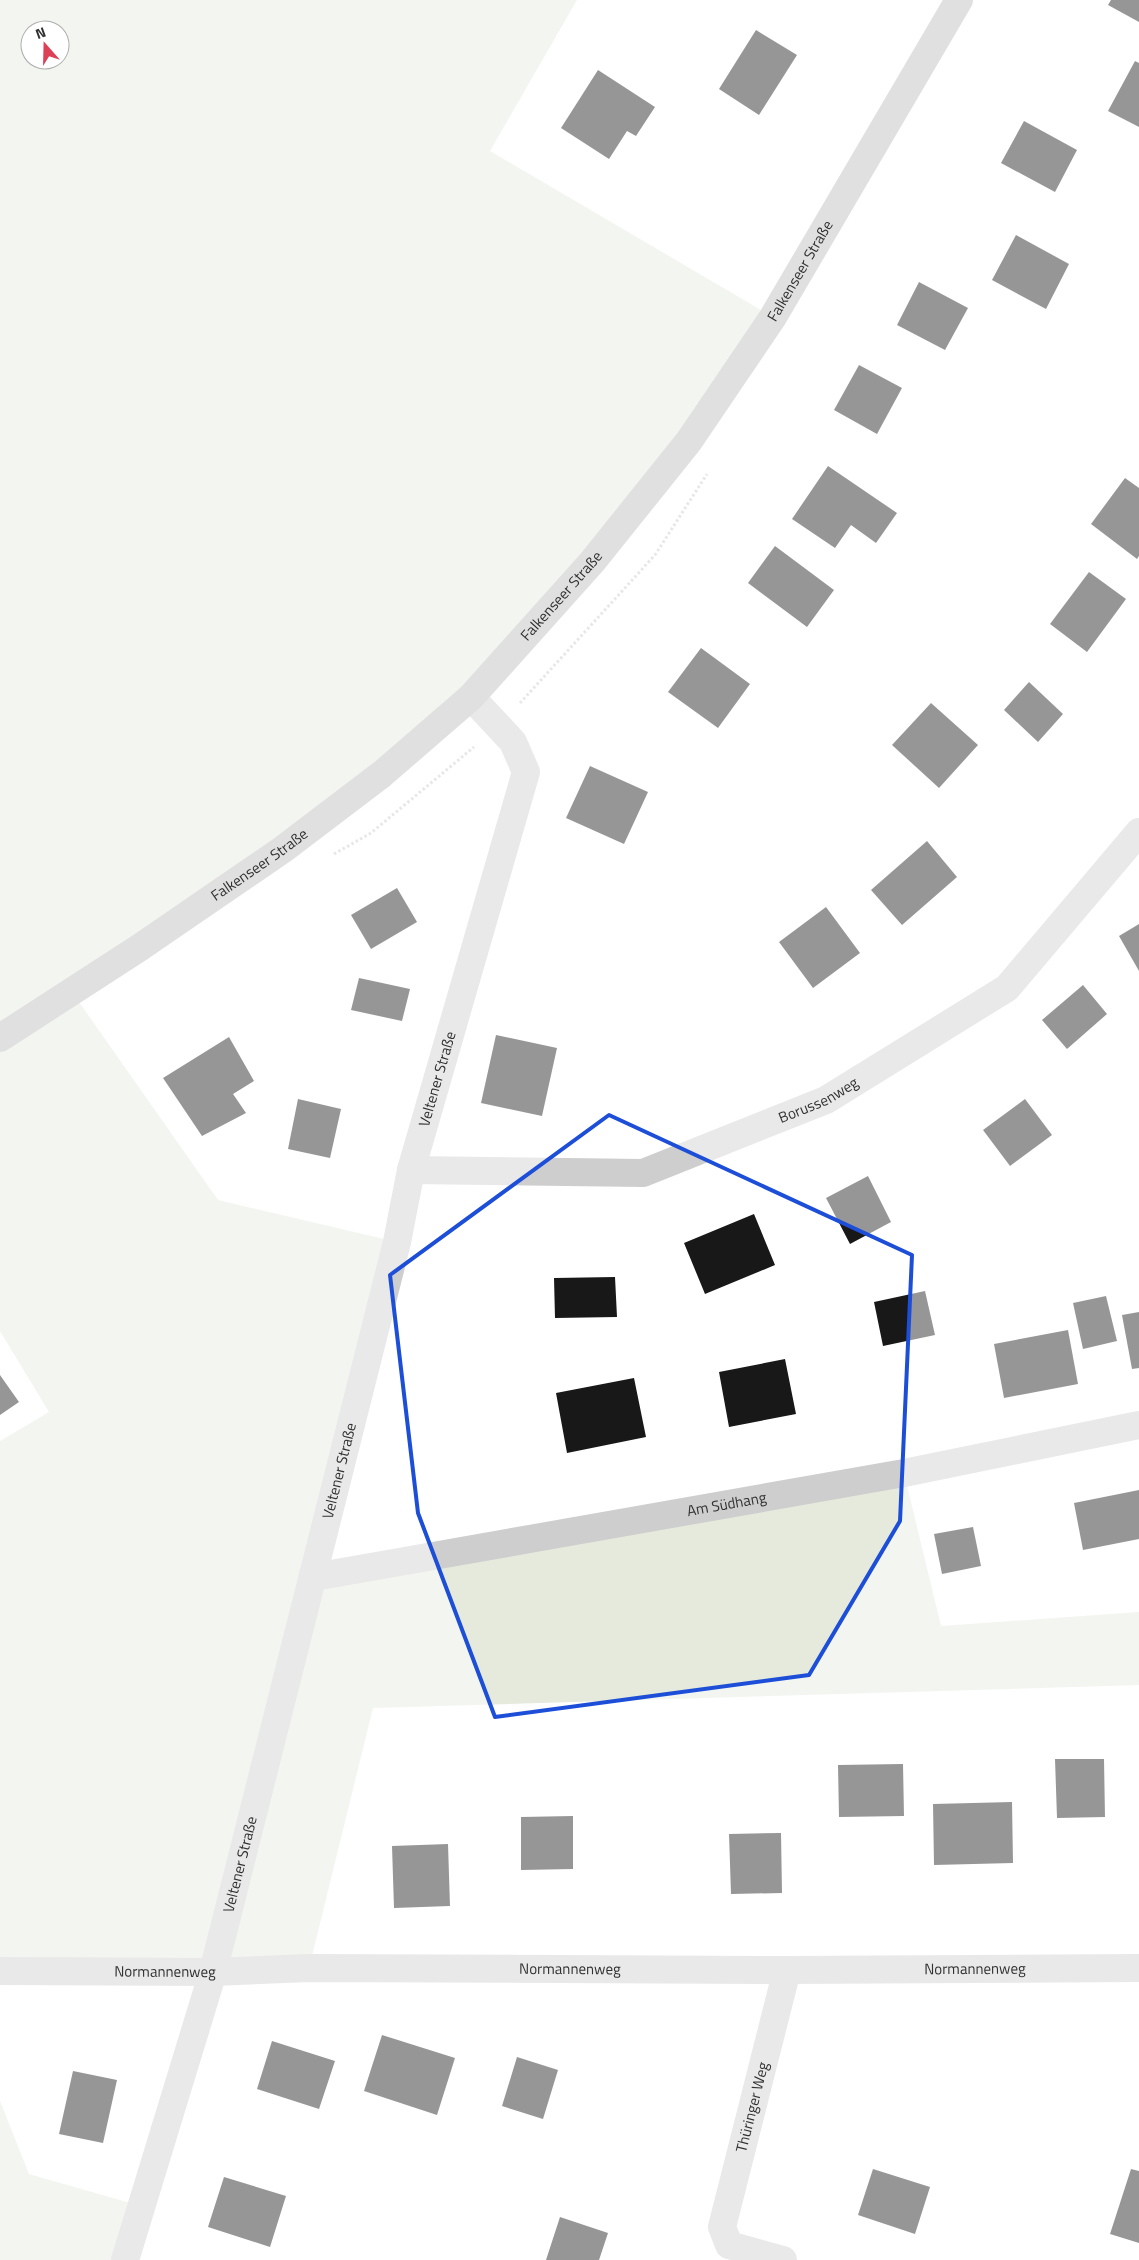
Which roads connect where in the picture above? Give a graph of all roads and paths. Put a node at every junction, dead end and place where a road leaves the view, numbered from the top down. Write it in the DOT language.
graph roads {
  1 [pos="959,0"];
  2 [pos="471,697"];
  3 [pos="1139,832"];
  4 [pos="0,1038"];
  5 [pos="411,1170"];
  6 [pos="1139,1425"];
  7 [pos="314,1577"];
  8 [pos="1139,1968"];
  9 [pos="787,1970"];
  10 [pos="0,1971"];
  11 [pos="213,1972"];
  12 [pos="727,2252"];
  13 [pos="125,2260"];
  14 [pos="783,2260"];
  1 -- 2 [label="main road, Falkenseer Straße"];
  2 -- 4 [label="main road, Falkenseer Straße"];
  2 -- 5 [label="street, Veltener Straße"];
  3 -- 5 [label="street, Borussenweg"];
  5 -- 7 [label="street, Veltener Straße"];
  6 -- 7 [label="street, Am Südhang"];
  7 -- 11 [label="street, Veltener Straße"];
  8 -- 9 [label="street, Normannenweg"];
  9 -- 11 [label="street, Normannenweg"];
  9 -- 12 [label="street, Thüringer Weg"];
  10 -- 11 [label="street, Normannenweg"];
  11 -- 13 [label="street, Veltener Straße"];
  12 -- 14 [label="street, Thüringer Weg"];
}
